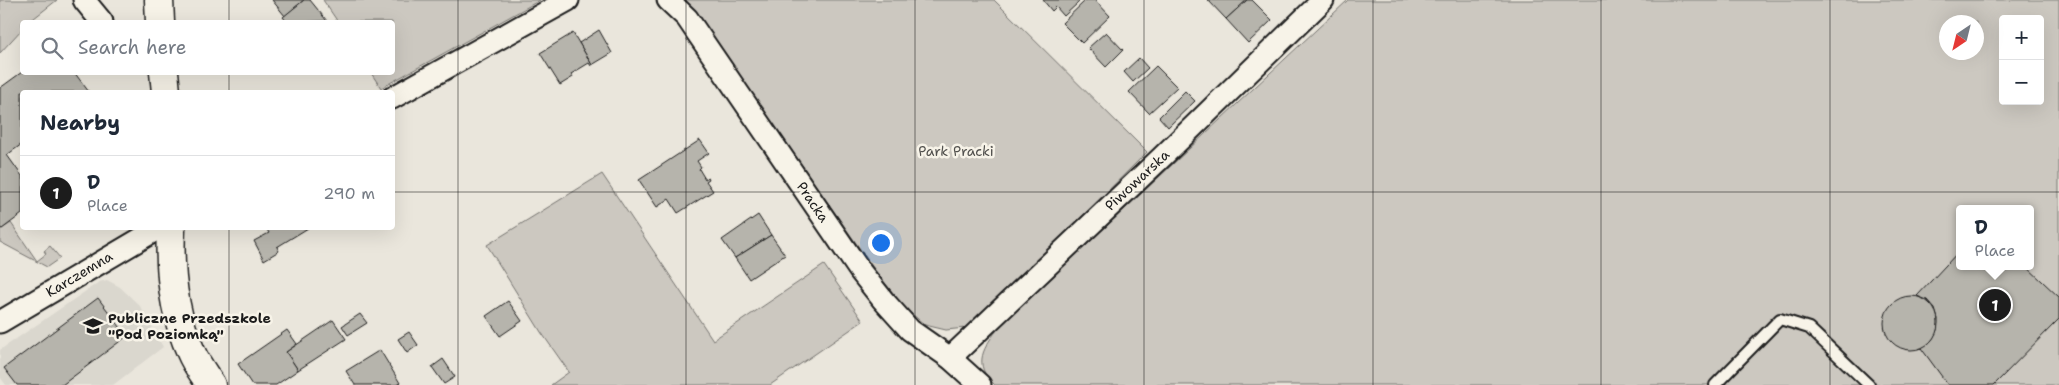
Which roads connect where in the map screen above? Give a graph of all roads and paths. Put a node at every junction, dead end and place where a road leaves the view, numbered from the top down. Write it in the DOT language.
graph roads {
  1 [pos="84,0"];
  2 [pos="159,0"];
  3 [pos="568,0"];
  4 [pos="668,0"];
  5 [pos="1323,0"];
  6 [pos="100,20"];
  7 [pos="160,20"];
  8 [pos="164,75"];
  9 [pos="166,90"];
  10 [pos="395,96"];
  11 [pos="156,230"];
  12 [pos="171,230"];
  13 [pos="0,322"];
  14 [pos="950,358"];
  15 [pos="211,385"];
  16 [pos="980,385"];
  17 [pos="1715,385"];
  18 [pos="1869,385"];
  1 -- 6 [label="street"];
  2 -- 7 [label="street"];
  3 -- 10 [label="street"];
  4 -- 14 [label="street, Pracka"];
  5 -- 14 [label="street, Piwowarska"];
  8 -- 9 [label="street"];
  11 -- 13 [label="street, Karczemna"];
  12 -- 15 [label="street"];
  14 -- 16 [label="street, Pracka"];
  17 -- 18 [label="lane"];
}
